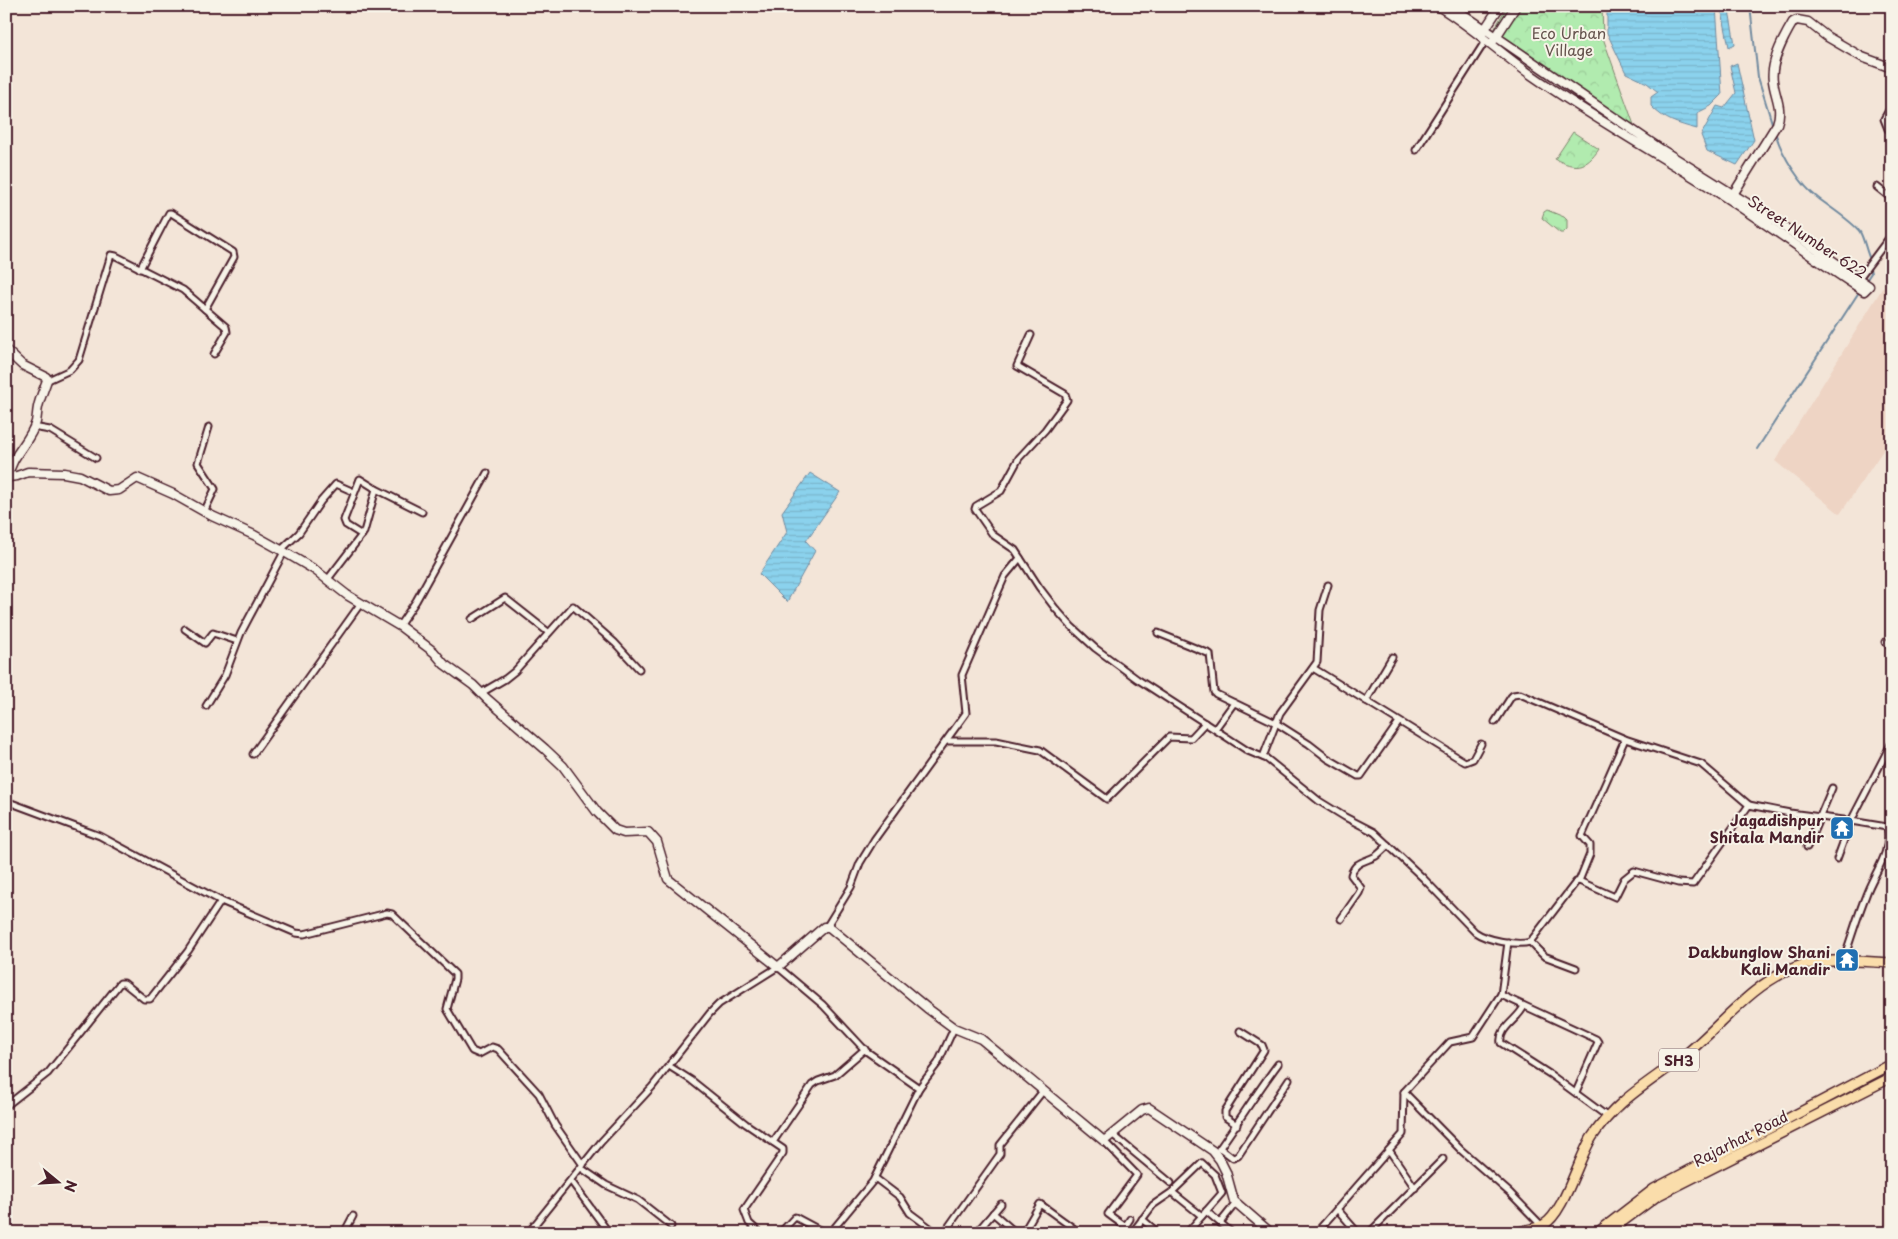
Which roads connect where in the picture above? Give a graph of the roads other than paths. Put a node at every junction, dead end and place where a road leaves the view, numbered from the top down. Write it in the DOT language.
graph roads {
  1 [pos="1438,6"];
  2 [pos="1451,6"];
  3 [pos="1500,6"];
  4 [pos="1516,6"];
  5 [pos="1488,37"];
  6 [pos="1892,68"];
  7 [pos="1892,105"];
  8 [pos="1888,129"];
  9 [pos="1416,150"];
  10 [pos="1877,187"];
  11 [pos="1731,197"];
  12 [pos="1892,199"];
  13 [pos="1892,234"];
  14 [pos="1817,249"];
  15 [pos="1812,257"];
  16 [pos="140,269"];
  17 [pos="1859,278"];
  18 [pos="205,308"];
  19 [pos="1031,335"];
  20 [pos="6,350"];
  21 [pos="214,354"];
  22 [pos="46,381"];
  23 [pos="33,427"];
  24 [pos="209,427"];
  25 [pos="96,458"];
  26 [pos="488,473"];
  27 [pos="7,475"];
  28 [pos="376,490"];
  29 [pos="354,492"];
  30 [pos="204,512"];
  31 [pos="422,512"];
  32 [pos="362,535"];
  33 [pos="282,551"];
  34 [pos="1020,558"];
  35 [pos="328,579"];
  36 [pos="1328,586"];
  37 [pos="361,603"];
  38 [pos="472,619"];
  39 [pos="399,626"];
  40 [pos="185,629"];
  41 [pos="548,632"];
  42 [pos="1158,634"];
  43 [pos="238,640"];
  44 [pos="1885,642"];
  45 [pos="1892,647"];
  46 [pos="1392,657"];
  47 [pos="1313,668"];
  48 [pos="639,669"];
  49 [pos="481,692"];
  50 [pos="1366,701"];
  51 [pos="1234,703"];
  52 [pos="206,706"];
  53 [pos="1399,722"];
  54 [pos="1495,722"];
  55 [pos="1206,723"];
  56 [pos="1276,723"];
  57 [pos="1214,729"];
  58 [pos="1625,740"];
  59 [pos="946,741"];
  60 [pos="1892,742"];
  61 [pos="1481,744"];
  62 [pos="253,754"];
  63 [pos="1263,757"];
  64 [pos="1832,788"];
  65 [pos="6,801"];
  66 [pos="1749,805"];
  67 [pos="1820,817"];
  68 [pos="1851,821"];
  69 [pos="1889,827"];
  70 [pos="1388,845"];
  71 [pos="1807,847"];
  72 [pos="1837,859"];
  73 [pos="1579,881"];
  74 [pos="221,901"];
  75 [pos="1341,919"];
  76 [pos="827,926"];
  77 [pos="1508,942"];
  78 [pos="1530,942"];
  79 [pos="1843,962"];
  80 [pos="1892,963"];
  81 [pos="778,967"];
  82 [pos="1576,968"];
  83 [pos="1501,994"];
  84 [pos="1524,1006"];
  85 [pos="954,1028"];
  86 [pos="1240,1031"];
  87 [pos="865,1049"];
  88 [pos="1278,1064"];
  89 [pos="1892,1064"];
  90 [pos="669,1066"];
  91 [pos="1891,1078"];
  92 [pos="1289,1079"];
  93 [pos="919,1088"];
  94 [pos="1043,1091"];
  95 [pos="1404,1092"];
  96 [pos="1576,1092"];
  97 [pos="6,1106"];
  98 [pos="1608,1117"];
  99 [pos="1237,1125"];
  100 [pos="1112,1134"];
  101 [pos="773,1142"];
  102 [pos="1104,1142"];
  103 [pos="1389,1150"];
  104 [pos="1218,1151"];
  105 [pos="1443,1159"];
  106 [pos="582,1166"];
  107 [pos="875,1178"];
  108 [pos="570,1181"];
  109 [pos="1170,1183"];
  110 [pos="1414,1188"];
  111 [pos="1172,1192"];
  112 [pos="1236,1203"];
  113 [pos="1001,1204"];
  114 [pos="1337,1209"];
  115 [pos="1206,1211"];
  116 [pos="992,1213"];
  117 [pos="353,1216"];
  118 [pos="1202,1216"];
  119 [pos="1130,1219"];
  120 [pos="1142,1219"];
  121 [pos="1220,1223"];
  122 [pos="671,1226"];
  123 [pos="1542,1226"];
  124 [pos="833,1232"];
  125 [pos="344,1233"];
  126 [pos="528,1233"];
  127 [pos="608,1233"];
  128 [pos="760,1233"];
  129 [pos="780,1233"];
  130 [pos="825,1233"];
  131 [pos="937,1233"];
  132 [pos="944,1233"];
  133 [pos="976,1233"];
  134 [pos="1016,1233"];
  135 [pos="1023,1233"];
  136 [pos="1080,1233"];
  137 [pos="1132,1233"];
  138 [pos="1158,1233"];
  139 [pos="1187,1233"];
  140 [pos="1232,1233"];
  141 [pos="1271,1233"];
  142 [pos="1316,1233"];
  143 [pos="1358,1233"];
  144 [pos="1369,1233"];
  145 [pos="1517,1233"];
  146 [pos="1597,1233"];
  147 [pos="1607,1233"];
  1 -- 5 [label="street, Street Number 622"];
  2 -- 5 [label="street, Street Number 622"];
  3 -- 5 [label="street"];
  4 -- 5 [label="street"];
  5 -- 9 [label="street"];
  5 -- 11 [label="street, Street Number 622"];
  6 -- 11 [label="street"];
  7 -- 8 [label="street"];
  10 -- 12 [label="street"];
  11 -- 14 [label="street, Street Number 622"];
  11 -- 15 [label="street, Street Number 622"];
  13 -- 17 [label="street"];
  14 -- 15 [label="street"];
  14 -- 17 [label="street, Street Number 622"];
  15 -- 17 [label="street, Street Number 622"];
  16 -- 18 [label="street"];
  16 -- 18 [label="street"];
  16 -- 22 [label="street"];
  18 -- 21 [label="street"];
  19 -- 34 [label="street"];
  20 -- 22 [label="street"];
  22 -- 23 [label="street"];
  23 -- 25 [label="street"];
  23 -- 27 [label="street"];
  24 -- 30 [label="street"];
  26 -- 39 [label="street"];
  27 -- 30 [label="street"];
  28 -- 29 [label="street"];
  28 -- 31 [label="street"];
  28 -- 32 [label="street"];
  29 -- 32 [label="street"];
  29 -- 33 [label="street"];
  30 -- 33 [label="street"];
  32 -- 35 [label="street"];
  33 -- 35 [label="street"];
  33 -- 43 [label="street"];
  34 -- 55 [label="street"];
  34 -- 59 [label="street"];
  35 -- 37 [label="street"];
  36 -- 47 [label="street"];
  37 -- 39 [label="street"];
  37 -- 62 [label="street"];
  38 -- 41 [label="street"];
  39 -- 49 [label="street"];
  40 -- 43 [label="street"];
  41 -- 48 [label="street"];
  41 -- 49 [label="street"];
  42 -- 51 [label="street"];
  43 -- 52 [label="street"];
  44 -- 45 [label="street"];
  46 -- 50 [label="street"];
  47 -- 50 [label="street"];
  47 -- 56 [label="street"];
  49 -- 81 [label="street"];
  50 -- 53 [label="street"];
  51 -- 56 [label="street"];
  51 -- 57 [label="street"];
  53 -- 56 [label="street"];
  53 -- 61 [label="street"];
  54 -- 58 [label="street"];
  55 -- 57 [label="street"];
  55 -- 59 [label="street"];
  56 -- 63 [label="street"];
  57 -- 63 [label="street"];
  58 -- 66 [label="street"];
  58 -- 73 [label="street"];
  59 -- 76 [label="street"];
  60 -- 68 [label="street"];
  63 -- 70 [label="street"];
  64 -- 67 [label="street"];
  65 -- 74 [label="street"];
  66 -- 67 [label="street"];
  66 -- 73 [label="street"];
  67 -- 68 [label="street"];
  67 -- 71 [label="street"];
  68 -- 69 [label="street"];
  68 -- 72 [label="street"];
  69 -- 79 [label="street"];
  70 -- 75 [label="street"];
  70 -- 77 [label="street"];
  73 -- 78 [label="street"];
  74 -- 97 [label="street"];
  74 -- 106 [label="street"];
  76 -- 81 [label="street"];
  76 -- 85 [label="street"];
  77 -- 78 [label="street"];
  77 -- 83 [label="street"];
  78 -- 82 [label="street"];
  79 -- 80 [label="main road, SH3"];
  79 -- 98 [label="main road, SH3"];
  81 -- 87 [label="street"];
  81 -- 90 [label="street"];
  83 -- 84 [label="street"];
  83 -- 95 [label="street"];
  84 -- 96 [label="street"];
  84 -- 96 [label="street"];
  85 -- 93 [label="street"];
  85 -- 94 [label="street"];
  86 -- 99 [label="street"];
  87 -- 93 [label="street"];
  87 -- 101 [label="street"];
  88 -- 99 [label="street"];
  89 -- 146 [label="main road"];
  90 -- 101 [label="street"];
  90 -- 106 [label="street"];
  91 -- 147 [label="main road, Rajarhat Road"];
  92 -- 104 [label="street"];
  93 -- 107 [label="street"];
  94 -- 102 [label="street"];
  94 -- 132 [label="street"];
  95 -- 103 [label="street"];
  95 -- 123 [label="street"];
  96 -- 98 [label="street"];
  98 -- 123 [label="main road, SH3"];
  99 -- 104 [label="street"];
  100 -- 102 [label="street"];
  100 -- 104 [label="street"];
  100 -- 109 [label="street"];
  101 -- 128 [label="street"];
  102 -- 119 [label="street"];
  103 -- 110 [label="street"];
  103 -- 114 [label="street"];
  104 -- 112 [label="street"];
  105 -- 110 [label="street"];
  106 -- 108 [label="street"];
  106 -- 122 [label="street"];
  107 -- 124 [label="street"];
  107 -- 131 [label="street"];
  108 -- 126 [label="street"];
  108 -- 127 [label="street"];
  110 -- 144 [label="street"];
  111 -- 115 [label="street"];
  111 -- 118 [label="street"];
  111 -- 120 [label="street"];
  112 -- 121 [label="street"];
  112 -- 141 [label="street"];
  113 -- 116 [label="street"];
  114 -- 142 [label="street"];
  114 -- 143 [label="street"];
  115 -- 118 [label="street"];
  115 -- 121 [label="street"];
  116 -- 133 [label="street"];
  116 -- 134 [label="street"];
  117 -- 125 [label="street"];
  118 -- 139 [label="street"];
  120 -- 137 [label="street"];
  120 -- 138 [label="street"];
  121 -- 140 [label="street"];
  123 -- 145 [label="main road"];
  129 -- 130 [label="street"];
  135 -- 136 [label="street"];
}
